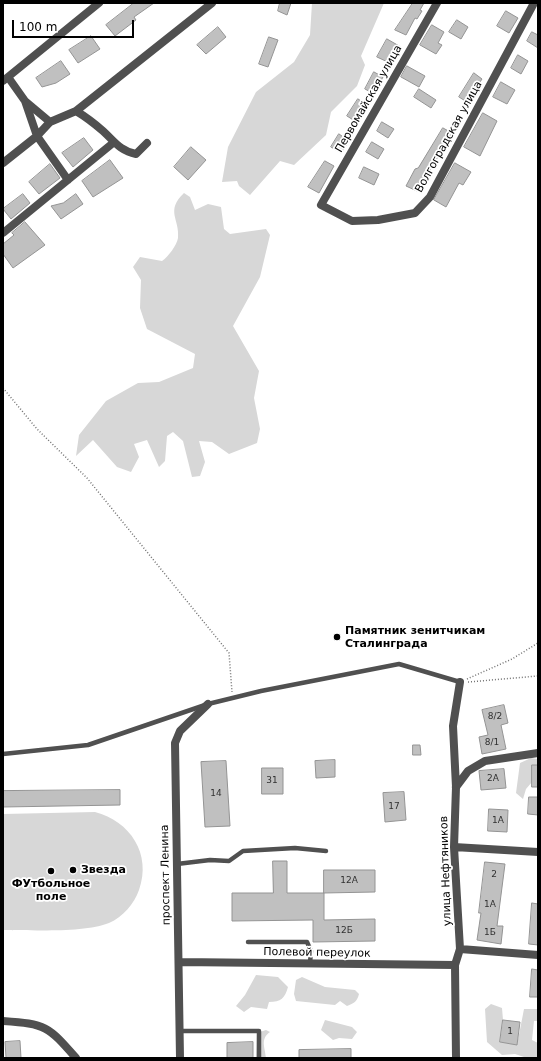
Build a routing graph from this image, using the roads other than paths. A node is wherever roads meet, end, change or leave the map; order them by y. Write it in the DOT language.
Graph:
graph roads {
  1 [pos="99,3"];
  2 [pos="212,3"];
  3 [pos="437,3"];
  4 [pos="534,3"];
  5 [pos="6,79"];
  6 [pos="25,101"];
  7 [pos="76,111"];
  8 [pos="50,122"];
  9 [pos="37,136"];
  10 [pos="113,143"];
  11 [pos="147,143"];
  12 [pos="3,163"];
  13 [pos="68,180"];
  14 [pos="321,205"];
  15 [pos="3,233"];
  16 [pos="460,682"];
  17 [pos="208,704"];
  18 [pos="538,753"];
  19 [pos="3,754"];
  20 [pos="456,787"];
  21 [pos="454,847"];
  22 [pos="326,850"];
  23 [pos="538,852"];
  24 [pos="177,864"];
  25 [pos="248,942"];
  26 [pos="460,949"];
  27 [pos="538,955"];
  28 [pos="179,962"];
  29 [pos="310,963"];
  30 [pos="455,965"];
  31 [pos="3,1021"];
  32 [pos="180,1031"];
  33 [pos="76,1058"];
  34 [pos="180,1058"];
  35 [pos="259,1058"];
  36 [pos="456,1058"];
  1 -- 5 [label="street"];
  2 -- 7 [label="street"];
  3 -- 14 [label="street, Первомайская улица"];
  4 -- 14 [label="street, Волгоградская улица"];
  5 -- 6 [label="street"];
  6 -- 8 [label="street"];
  6 -- 9 [label="street"];
  7 -- 8 [label="street"];
  7 -- 10 [label="street"];
  8 -- 9 [label="street"];
  9 -- 12 [label="street"];
  9 -- 13 [label="street"];
  10 -- 11 [label="street"];
  10 -- 13 [label="street"];
  13 -- 15 [label="street"];
  16 -- 17 [label="lane"];
  16 -- 20 [label="street, улица Нефтяников"];
  17 -- 19 [label="lane"];
  17 -- 24 [label="street, проспект Ленина"];
  18 -- 20 [label="street"];
  20 -- 21 [label="street, улица Нефтяников"];
  21 -- 23 [label="street"];
  21 -- 26 [label="street, улица Нефтяников"];
  22 -- 24 [label="lane"];
  24 -- 28 [label="street, проспект Ленина"];
  25 -- 29 [label="lane"];
  26 -- 27 [label="street"];
  26 -- 30 [label="street, улица Нефтяников"];
  28 -- 29 [label="street, Полевой переулок"];
  28 -- 32 [label="street, проспект Ленина"];
  29 -- 30 [label="street, Полевой переулок"];
  30 -- 36 [label="street, улица Нефтяников"];
  31 -- 33 [label="street"];
  32 -- 34 [label="street, проспект Ленина"];
  32 -- 35 [label="lane"];
}
